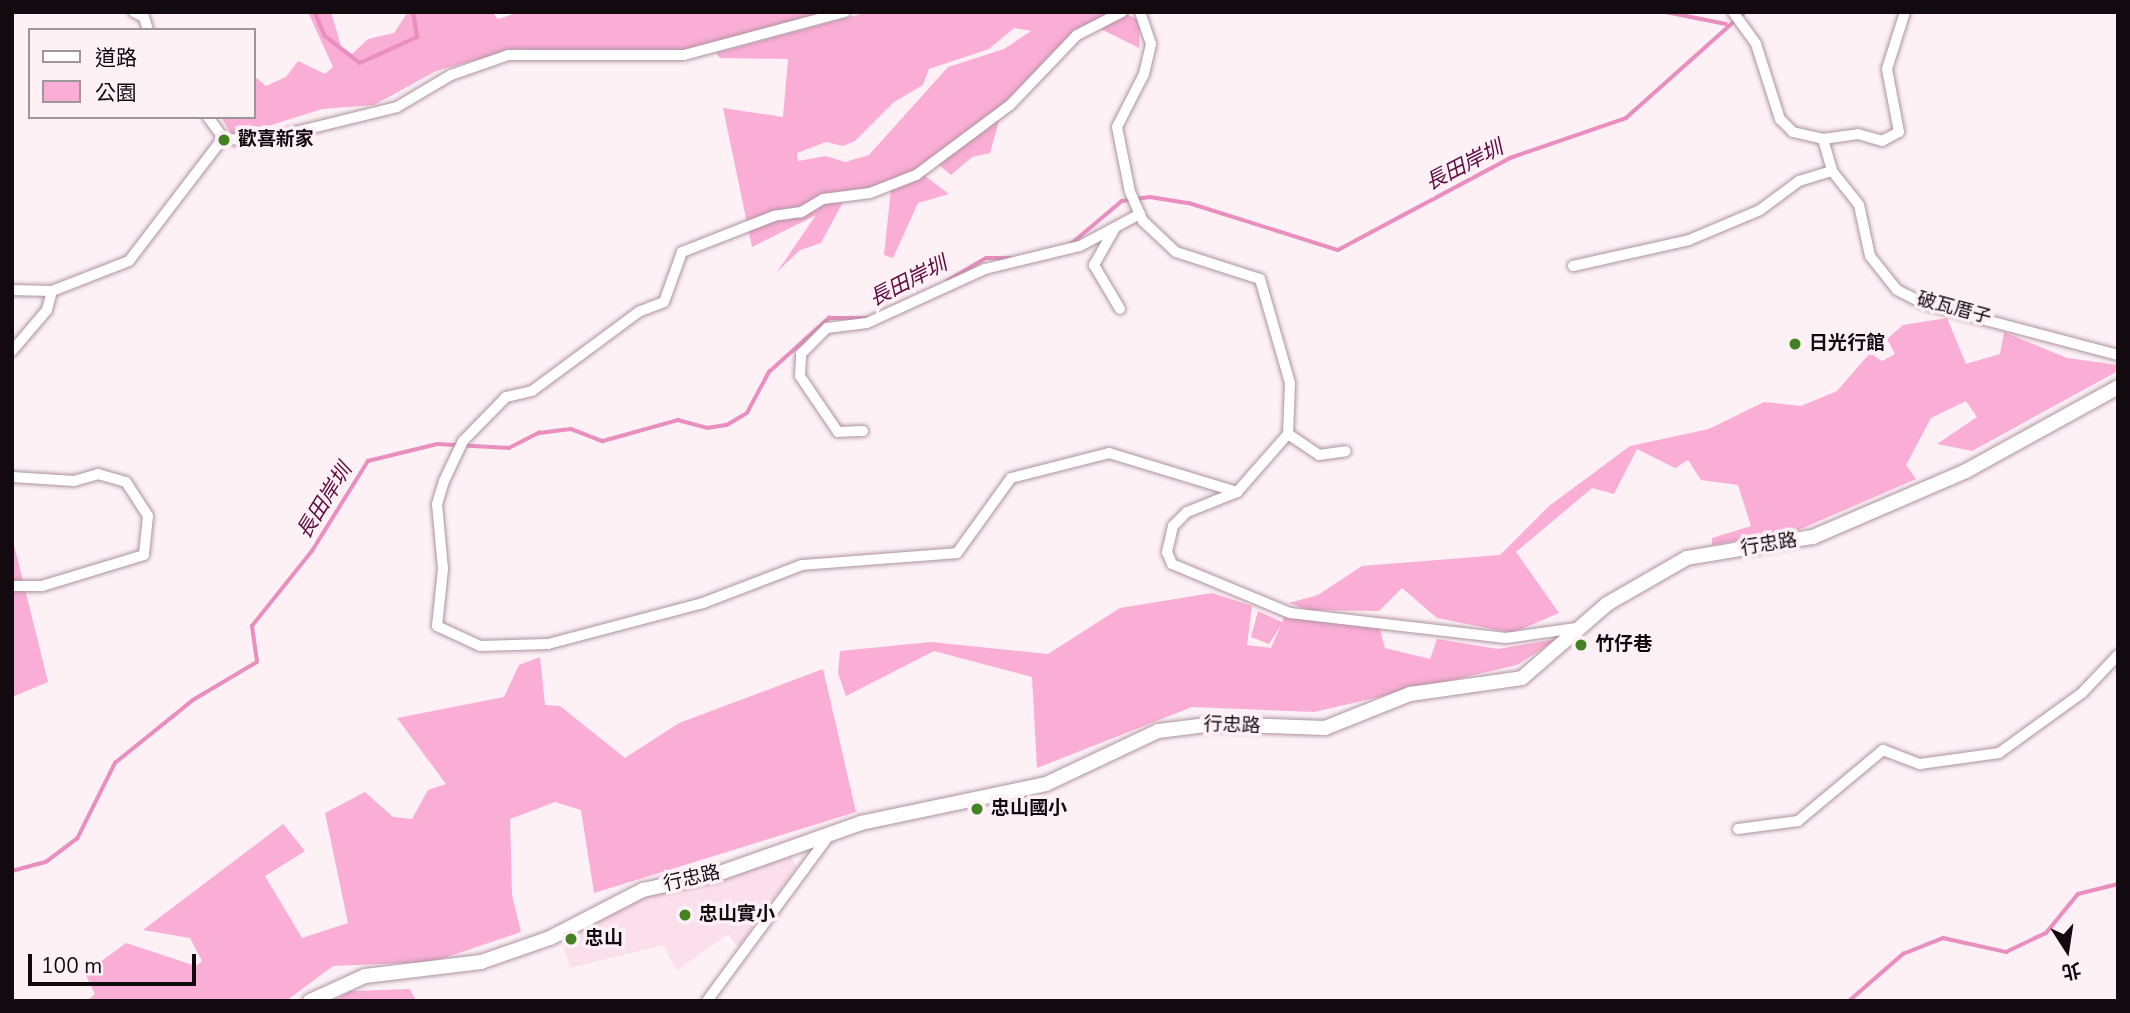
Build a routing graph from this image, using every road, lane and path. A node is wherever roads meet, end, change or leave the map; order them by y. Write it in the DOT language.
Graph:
graph roads {
  1 [pos="134,12"];
  2 [pos="845,12"];
  3 [pos="1122,12"];
  4 [pos="1140,12"];
  5 [pos="1733,12"];
  6 [pos="1905,12"];
  7 [pos="148,28"];
  8 [pos="209,119"];
  9 [pos="223,138"];
  10 [pos="1823,139"];
  11 [pos="1832,171"];
  12 [pos="1138,211"];
  13 [pos="1122,220"];
  14 [pos="1573,266"];
  15 [pos="12,290"];
  16 [pos="51,291"];
  17 [pos="1120,309"];
  18 [pos="12,351"];
  19 [pos="2118,355"];
  20 [pos="2118,387"];
  21 [pos="863,430"];
  22 [pos="1288,434"];
  23 [pos="1346,451"];
  24 [pos="12,477"];
  25 [pos="1237,492"];
  26 [pos="12,586"];
  27 [pos="1576,628"];
  28 [pos="2118,655"];
  29 [pos="1738,829"];
  30 [pos="828,837"];
  31 [pos="310,1001"];
  32 [pos="707,1001"];
  1 -- 7 [label="street"];
  2 -- 9 [label="street"];
  3 -- 25 [label="street"];
  4 -- 12 [label="street"];
  5 -- 10 [label="street"];
  6 -- 10 [label="street"];
  8 -- 9 [label="street"];
  9 -- 16 [label="street"];
  10 -- 11 [label="street, 破瓦厝子"];
  11 -- 14 [label="street"];
  11 -- 19 [label="street, 破瓦厝子"];
  12 -- 13 [label="street"];
  12 -- 22 [label="street"];
  13 -- 17 [label="street"];
  13 -- 21 [label="street"];
  15 -- 16 [label="street"];
  16 -- 18 [label="street"];
  20 -- 27 [label="street, 行忠路"];
  22 -- 23 [label="street"];
  22 -- 25 [label="street"];
  24 -- 26 [label="street"];
  25 -- 27 [label="street"];
  27 -- 30 [label="street, 行忠路"];
  28 -- 29 [label="street"];
  30 -- 31 [label="street, 行忠路"];
  30 -- 32 [label="street"];
}
